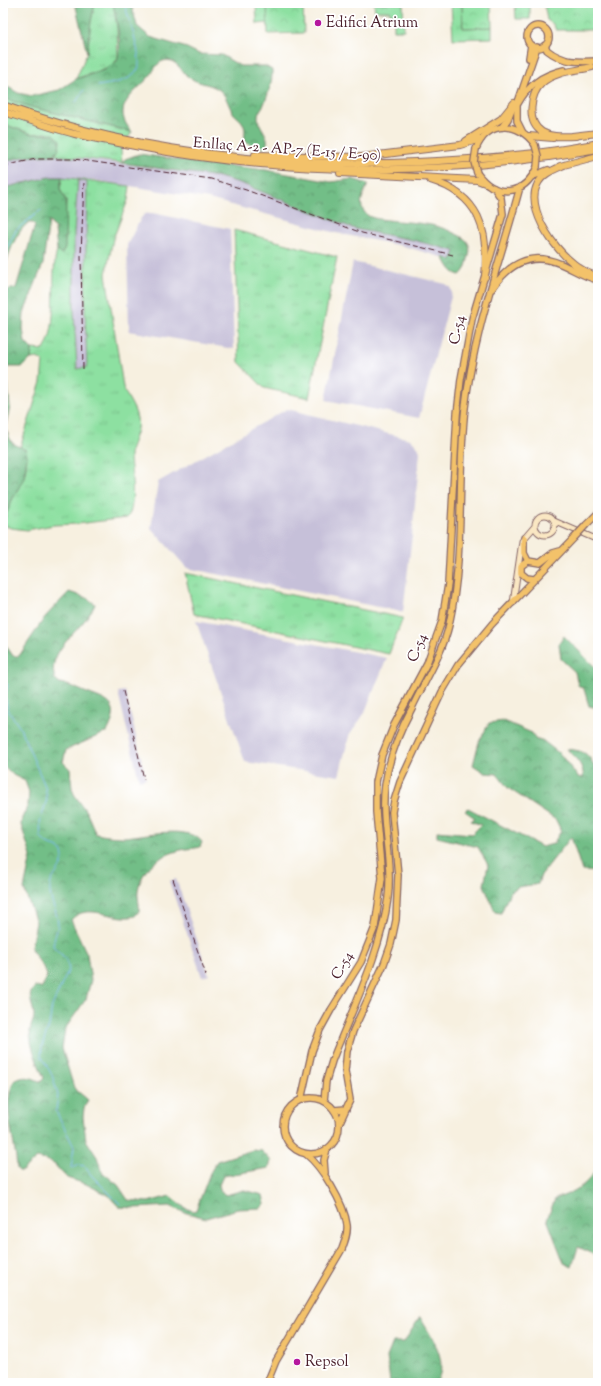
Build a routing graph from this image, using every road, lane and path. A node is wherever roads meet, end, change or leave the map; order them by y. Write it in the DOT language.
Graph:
graph roads {
  1 [pos="531,45"];
  2 [pos="545,45"];
  3 [pos="537,48"];
  4 [pos="598,61"];
  5 [pos="595,67"];
  6 [pos="516,104"];
  7 [pos="3,105"];
  8 [pos="3,112"];
  9 [pos="502,127"];
  10 [pos="522,131"];
  11 [pos="598,133"];
  12 [pos="529,136"];
  13 [pos="576,136"];
  14 [pos="481,139"];
  15 [pos="598,143"];
  16 [pos="460,145"];
  17 [pos="598,149"];
  18 [pos="598,156"];
  19 [pos="243,160"];
  20 [pos="564,165"];
  21 [pos="533,176"];
  22 [pos="421,177"];
  23 [pos="485,183"];
  24 [pos="520,187"];
  25 [pos="494,188"];
  26 [pos="598,276"];
  27 [pos="485,277"];
  28 [pos="598,280"];
  29 [pos="486,300"];
  30 [pos="598,513"];
  31 [pos="554,521"];
  32 [pos="535,526"];
  33 [pos="567,526"];
  34 [pos="554,529"];
  35 [pos="539,533"];
  36 [pos="526,536"];
  37 [pos="598,540"];
  38 [pos="560,551"];
  39 [pos="528,561"];
  40 [pos="534,579"];
  41 [pos="513,603"];
  42 [pos="301,1100"];
  43 [pos="324,1102"];
  44 [pos="346,1109"];
  45 [pos="334,1110"];
  46 [pos="339,1124"];
  47 [pos="326,1149"];
  48 [pos="306,1154"];
  49 [pos="325,1174"];
  50 [pos="267,1383"];
  1 -- 2 [label="main road"];
  1 -- 3 [label="main road"];
  1 -- 6 [label="main road"];
  2 -- 3 [label="main road"];
  2 -- 4 [label="main road"];
  3 -- 6 [label="main road"];
  5 -- 6 [label="main road"];
  5 -- 13 [label="highway"];
  6 -- 9 [label="main road"];
  6 -- 10 [label="main road"];
  6 -- 16 [label="highway"];
  7 -- 19 [label="highway, Enllaç A-2 - AP-7 (E-15 / E-90)"];
  8 -- 19 [label="highway, Enllaç A-2 - AP-7 (E-15 / E-90)"];
  9 -- 10 [label="main road"];
  9 -- 14 [label="main road"];
  10 -- 12 [label="main road"];
  11 -- 13 [label="highway"];
  12 -- 13 [label="highway"];
  12 -- 21 [label="main road, bridge"];
  14 -- 16 [label="highway"];
  14 -- 23 [label="main road, bridge"];
  15 -- 19 [label="highway, Enllaç A-2 - AP-7 (E-15 / E-90)"];
  16 -- 19 [label="highway"];
  17 -- 19 [label="highway, Enllaç A-2 - AP-7 (E-15 / E-90)"];
  18 -- 20 [label="highway"];
  19 -- 22 [label="highway"];
  20 -- 21 [label="highway"];
  20 -- 26 [label="highway"];
  21 -- 24 [label="main road"];
  22 -- 23 [label="highway"];
  22 -- 27 [label="highway"];
  23 -- 25 [label="main road"];
  24 -- 25 [label="main road"];
  24 -- 29 [label="main road, C-54"];
  25 -- 27 [label="main road, C-54 / C-54"];
  27 -- 42 [label="main road, C-54 / C-54"];
  28 -- 29 [label="main road"];
  29 -- 43 [label="main road, C-54 / C-54"];
  30 -- 38 [label="main road, bridge"];
  31 -- 32 [label="main road"];
  31 -- 33 [label="main road"];
  31 -- 34 [label="main road"];
  32 -- 35 [label="main road"];
  32 -- 36 [label="main road"];
  33 -- 34 [label="main road"];
  33 -- 37 [label="main road"];
  34 -- 35 [label="main road"];
  35 -- 36 [label="main road"];
  36 -- 39 [label="main road"];
  36 -- 41 [label="main road"];
  38 -- 39 [label="main road"];
  38 -- 40 [label="main road"];
  39 -- 40 [label="main road"];
  40 -- 41 [label="main road"];
  41 -- 44 [label="main road"];
  42 -- 43 [label="main road"];
  42 -- 48 [label="main road"];
  43 -- 45 [label="main road"];
  44 -- 45 [label="main road"];
  44 -- 46 [label="main road"];
  45 -- 46 [label="main road"];
  46 -- 47 [label="main road"];
  47 -- 48 [label="main road"];
  47 -- 49 [label="main road"];
  48 -- 49 [label="main road"];
  49 -- 50 [label="main road"];
}
